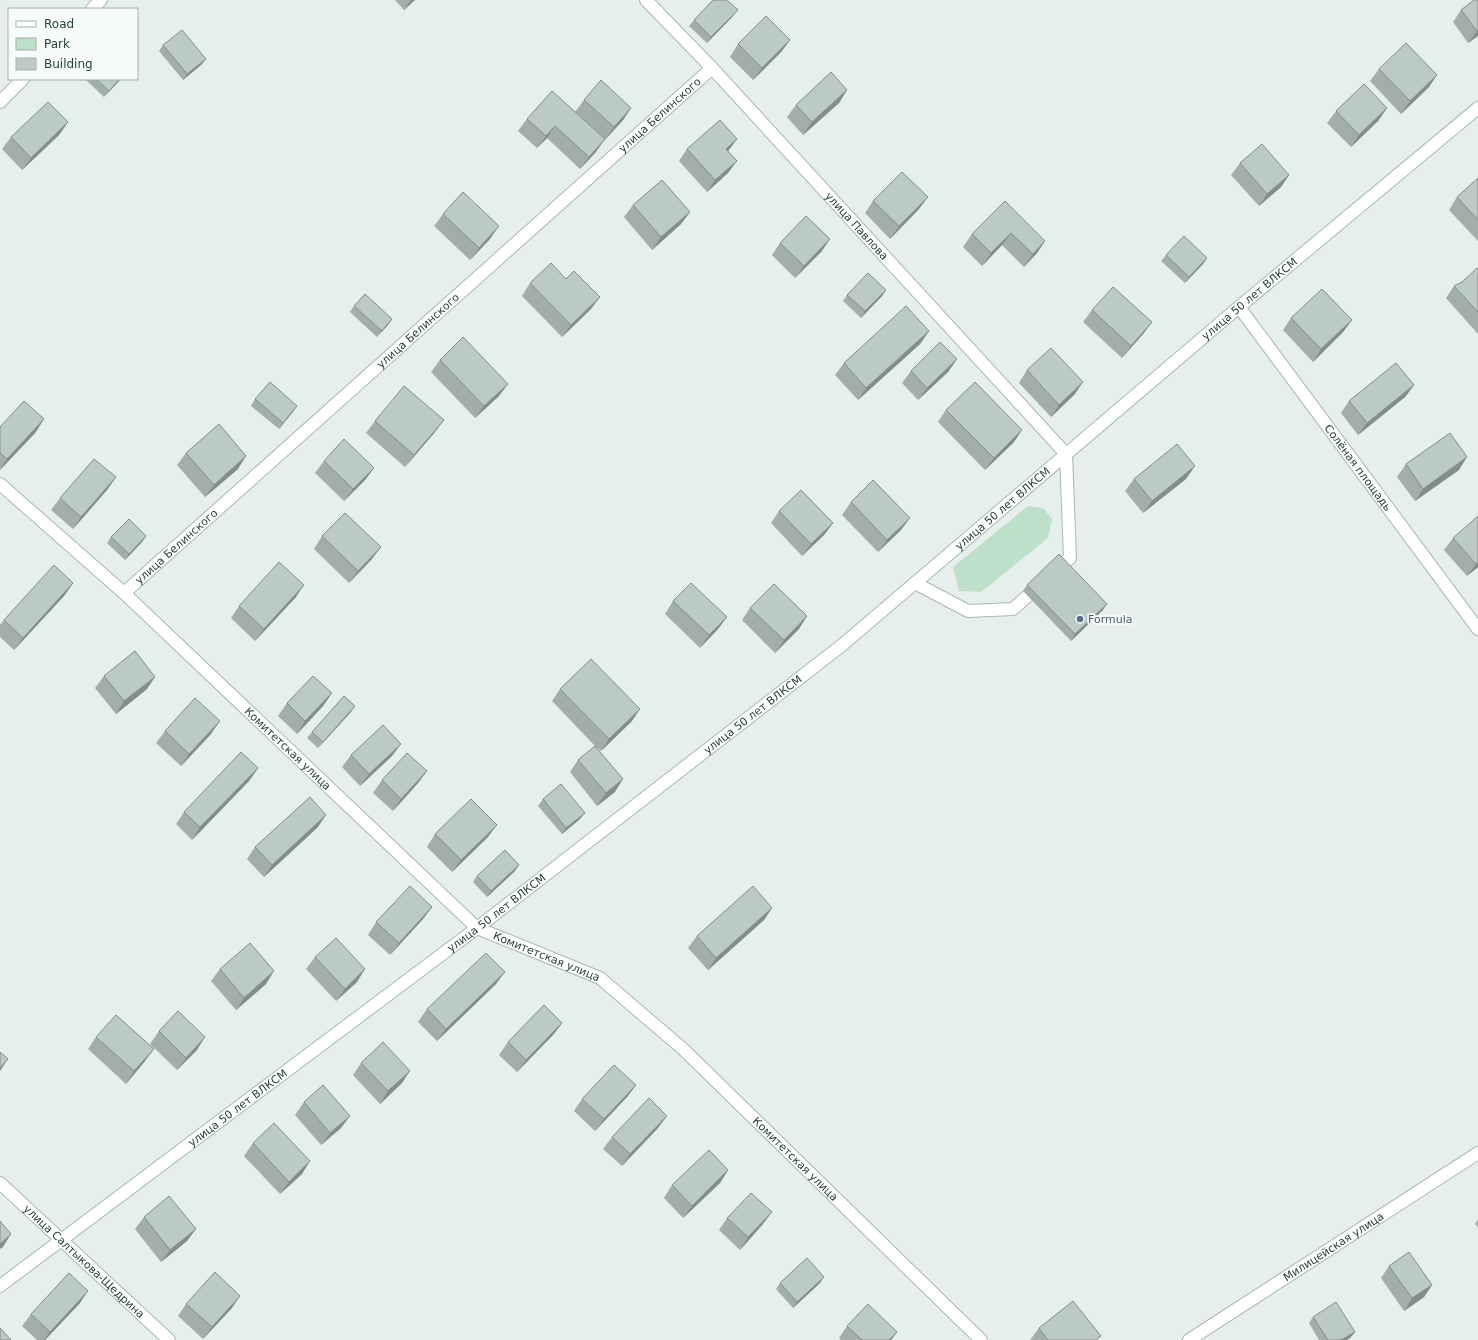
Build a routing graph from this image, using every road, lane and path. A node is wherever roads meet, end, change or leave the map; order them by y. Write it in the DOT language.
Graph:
graph roads {
  1 [pos="101,0"];
  2 [pos="646,0"];
  3 [pos="93,8"];
  4 [pos="712,68"];
  5 [pos="22,80"];
  6 [pos="0,102"];
  7 [pos="1478,108"];
  8 [pos="1239,307"];
  9 [pos="1066,454"];
  10 [pos="0,484"];
  11 [pos="915,583"];
  12 [pos="124,593"];
  13 [pos="1478,629"];
  14 [pos="477,928"];
  15 [pos="1478,1153"];
  16 [pos="0,1183"];
  17 [pos="62,1240"];
  18 [pos="0,1286"];
  19 [pos="169,1340"];
  20 [pos="980,1340"];
  21 [pos="1189,1340"];
  1 -- 3 [label="street"];
  2 -- 4 [label="street, улица Павлова"];
  4 -- 9 [label="street, улица Павлова"];
  4 -- 12 [label="street, улица Белинского"];
  5 -- 6 [label="street"];
  7 -- 8 [label="street, улица 50 лет ВЛКСМ"];
  8 -- 9 [label="street, улица 50 лет ВЛКСМ"];
  8 -- 13 [label="street, Солёная площадь"];
  9 -- 11 [label="street, улица 50 лет ВЛКСМ"];
  9 -- 11 [label="street"];
  10 -- 12 [label="street, Комитетская улица"];
  11 -- 14 [label="street, улица 50 лет ВЛКСМ"];
  12 -- 14 [label="street, Комитетская улица"];
  14 -- 17 [label="street, улица 50 лет ВЛКСМ"];
  14 -- 20 [label="street, Комитетская улица"];
  15 -- 21 [label="street, Милицейская улица"];
  16 -- 17 [label="street, улица Салтыкова-Щедрина"];
  17 -- 18 [label="street, улица 50 лет ВЛКСМ"];
  17 -- 19 [label="street, улица Салтыкова-Щедрина"];
}
